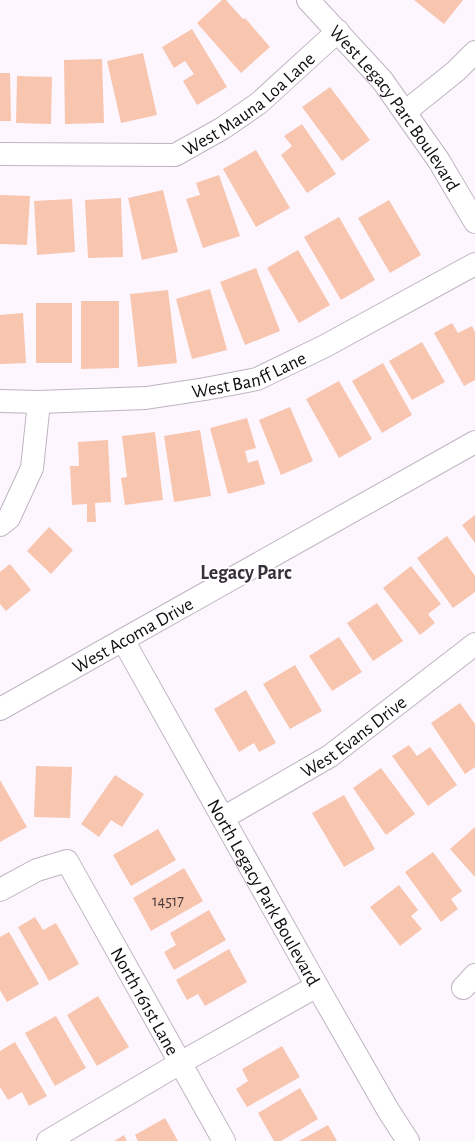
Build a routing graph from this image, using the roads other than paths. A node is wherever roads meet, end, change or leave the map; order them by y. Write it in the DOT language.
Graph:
graph roads {
  1 [pos="308,0"];
  2 [pos="338,31"];
  3 [pos="475,52"];
  4 [pos="405,112"];
  5 [pos="0,154"];
  6 [pos="475,222"];
  7 [pos="475,264"];
  8 [pos="0,401"];
  9 [pos="39,402"];
  10 [pos="475,442"];
  11 [pos="0,525"];
  12 [pos="123,640"];
  13 [pos="475,644"];
  14 [pos="0,709"];
  15 [pos="223,818"];
  16 [pos="0,890"];
  17 [pos="317,986"];
  18 [pos="180,1062"];
  19 [pos="48,1141"];
  20 [pos="224,1141"];
  21 [pos="408,1141"];
  1 -- 2 [label="street, West Legacy Parc Boulevard"];
  2 -- 4 [label="street, West Legacy Parc Boulevard"];
  2 -- 5 [label="street, West Mauna Loa Lane"];
  3 -- 4 [label="street"];
  4 -- 6 [label="street, West Legacy Parc Boulevard"];
  7 -- 9 [label="street, West Banff Lane"];
  8 -- 9 [label="street, West Banff Lane"];
  9 -- 11 [label="street"];
  10 -- 12 [label="street, West Acoma Drive"];
  12 -- 14 [label="street, West Acoma Drive"];
  12 -- 15 [label="street, North Legacy Park Boulevard"];
  13 -- 15 [label="street, West Evans Drive"];
  15 -- 17 [label="street, North Legacy Park Boulevard"];
  16 -- 18 [label="street, North 161st Lane"];
  17 -- 18 [label="street"];
  17 -- 21 [label="street, North Legacy Park Boulevard"];
  18 -- 19 [label="street"];
  18 -- 20 [label="street, North 161st Lane"];
}
